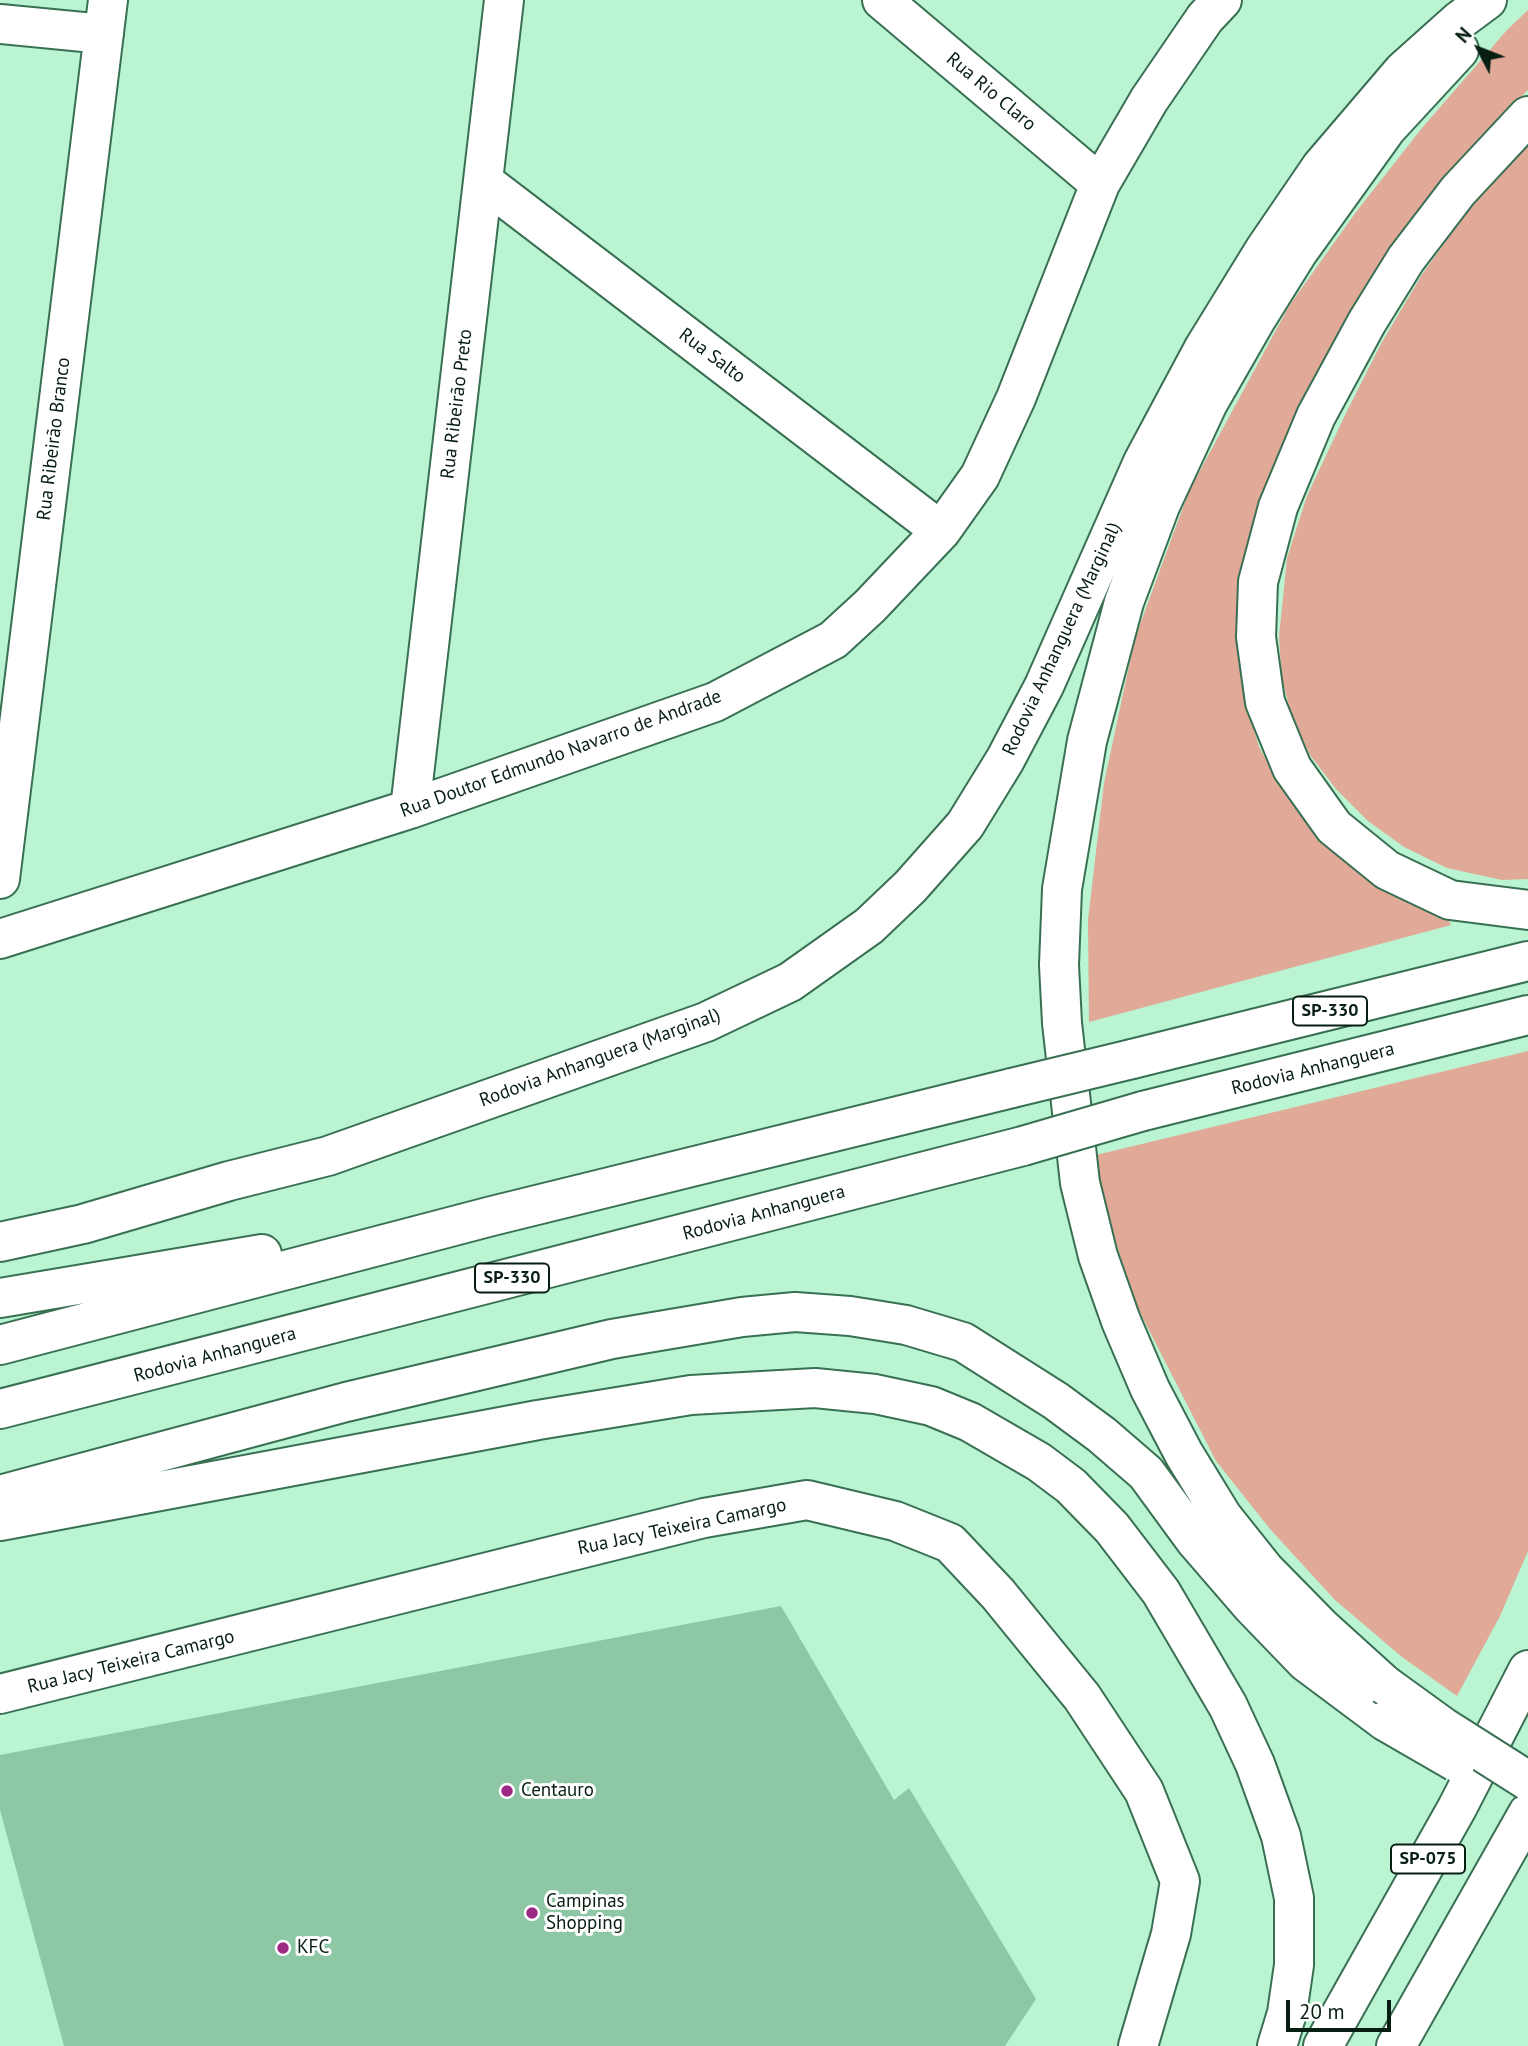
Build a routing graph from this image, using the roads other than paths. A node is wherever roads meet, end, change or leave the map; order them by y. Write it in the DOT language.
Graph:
graph roads {
  1 [pos="504,0"];
  2 [pos="882,0"];
  3 [pos="1222,0"];
  4 [pos="1487,0"];
  5 [pos="1506,0"];
  6 [pos="106,17"];
  7 [pos="0,24"];
  8 [pos="1528,116"];
  9 [pos="483,181"];
  10 [pos="1100,184"];
  11 [pos="941,531"];
  12 [pos="410,809"];
  13 [pos="0,879"];
  14 [pos="1528,910"];
  15 [pos="0,939"];
  16 [pos="1528,961"];
  17 [pos="1528,1015"];
  18 [pos="492,1216"];
  19 [pos="0,1242"];
  20 [pos="0,1298"];
  21 [pos="0,1345"];
  22 [pos="0,1409"];
  23 [pos="0,1495"];
  24 [pos="0,1521"];
  25 [pos="1528,1670"];
  26 [pos="0,1694"];
  27 [pos="1385,1703"];
  28 [pos="1528,1781"];
  29 [pos="1528,1791"];
  30 [pos="1528,1813"];
  31 [pos="1138,2046"];
  32 [pos="1277,2046"];
  33 [pos="1323,2046"];
  34 [pos="1396,2046"];
  1 -- 9 [label="main road, Rua Ribeirão Preto"];
  2 -- 10 [label="main road, Rua Rio Claro"];
  3 -- 10 [label="main road, Rua Doutor Edmundo Navarro de Andrade"];
  4 -- 19 [label="main road, Rodovia Anhanguera (Marginal)"];
  5 -- 27 [label="main road"];
  6 -- 7 [label="main road"];
  6 -- 13 [label="main road, Rua Ribeirão Branco"];
  8 -- 14 [label="main road"];
  9 -- 11 [label="main road, Rua Salto"];
  9 -- 12 [label="main road, Rua Ribeirão Preto"];
  10 -- 11 [label="main road, Rua Doutor Edmundo Navarro de Andrade"];
  11 -- 12 [label="main road, Rua Doutor Edmundo Navarro de Andrade"];
  12 -- 15 [label="main road, Rua Doutor Edmundo Navarro de Andrade"];
  16 -- 18 [label="main road, SP-330, bridge"];
  17 -- 22 [label="main road, Rodovia Anhanguera / SP-330, bridge"];
  18 -- 20 [label="main road"];
  18 -- 21 [label="main road, SP-330"];
  23 -- 27 [label="main road"];
  24 -- 32 [label="main road"];
  25 -- 33 [label="main road, SP-075"];
  26 -- 31 [label="main road, Rua Jacy Teixeira Camargo"];
  27 -- 28 [label="main road, bridge"];
  27 -- 29 [label="main road, bridge"];
  30 -- 34 [label="main road, SP-075"];
}
